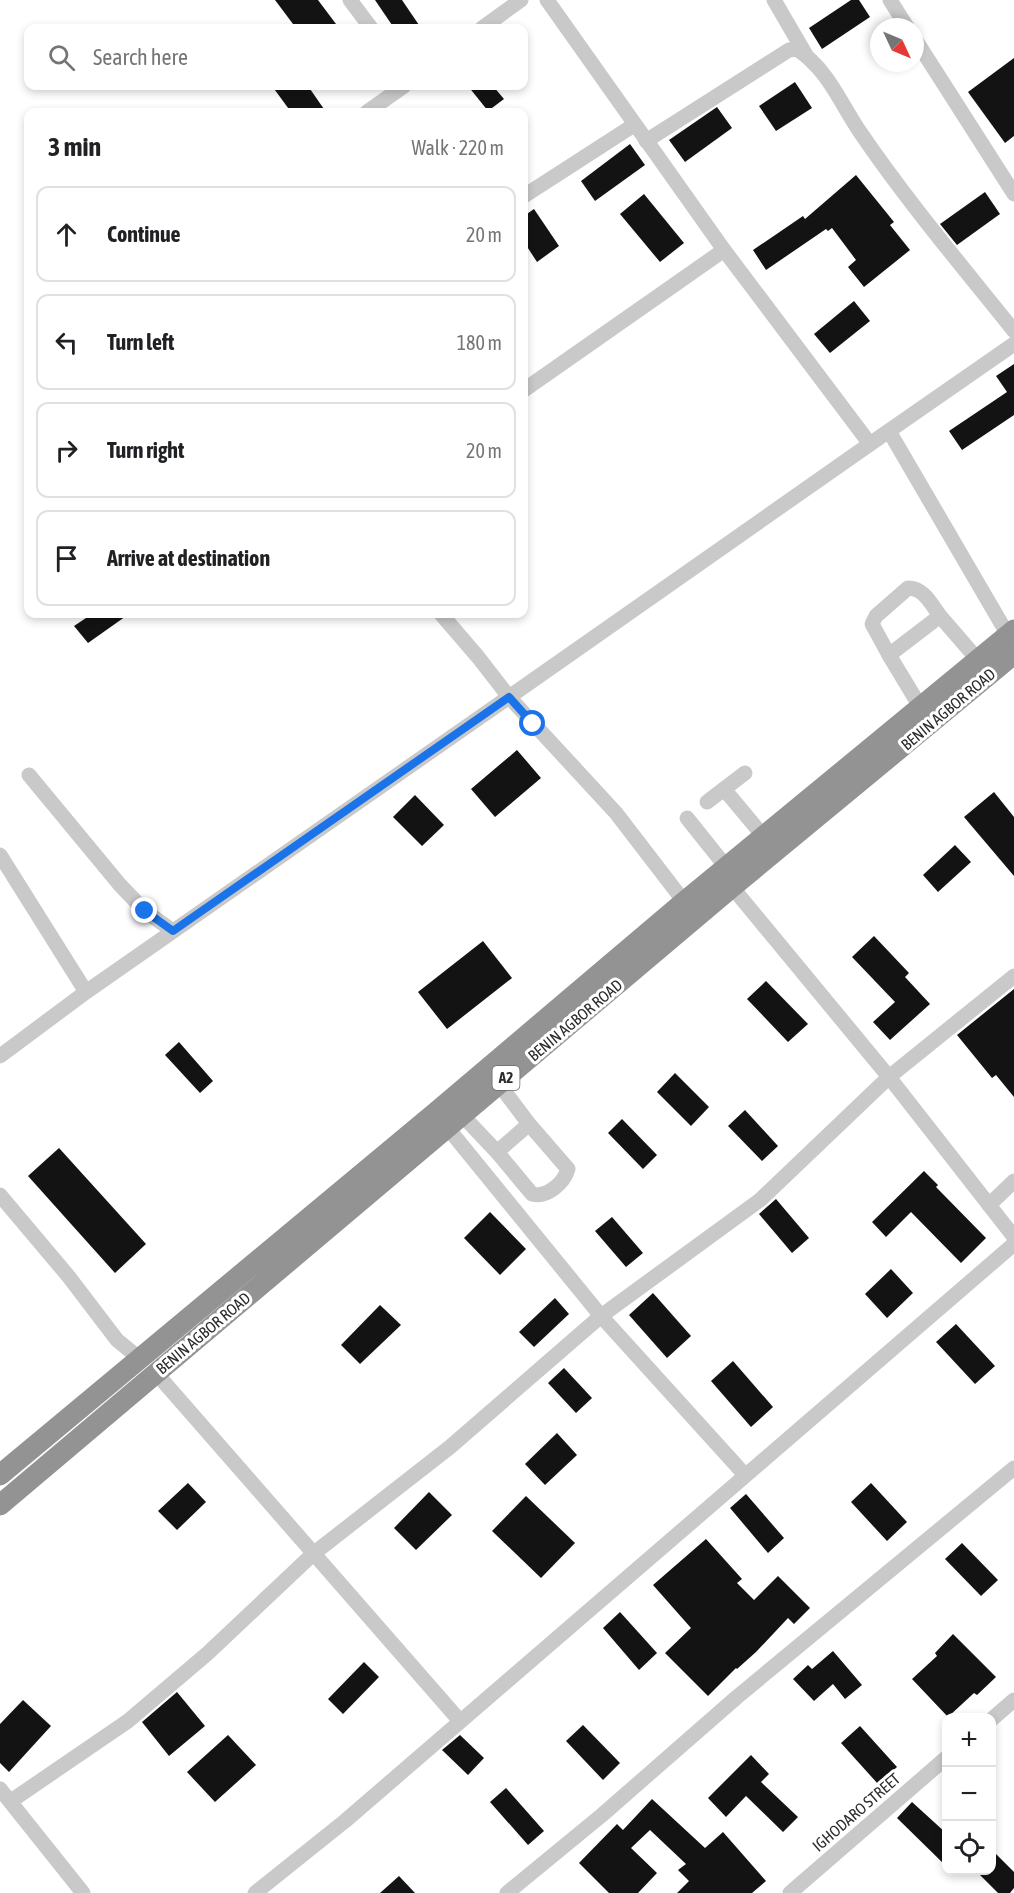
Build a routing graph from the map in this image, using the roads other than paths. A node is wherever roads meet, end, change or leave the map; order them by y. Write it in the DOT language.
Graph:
graph roads {
  1 [pos="350,0"];
  2 [pos="521,0"];
  3 [pos="774,0"];
  4 [pos="550,1"];
  5 [pos="896,2"];
  6 [pos="903,18"];
  7 [pos="368,24"];
  8 [pos="488,24"];
  9 [pos="924,53"];
  10 [pos="806,55"];
  11 [pos="398,90"];
  12 [pos="373,108"];
  13 [pos="634,125"];
  14 [pos="646,141"];
  15 [pos="528,193"];
  16 [pos="1014,194"];
  17 [pos="724,250"];
  18 [pos="1014,331"];
  19 [pos="1014,344"];
  20 [pos="528,387"];
  21 [pos="889,431"];
  22 [pos="870,444"];
  23 [pos="940,615"];
  24 [pos="444,618"];
  25 [pos="1012,640"];
  26 [pos="889,655"];
  27 [pos="978,660"];
  28 [pos="509,697"];
  29 [pos="921,708"];
  30 [pos="745,773"];
  31 [pos="28,775"];
  32 [pos="724,789"];
  33 [pos="707,802"];
  34 [pos="687,818"];
  35 [pos="764,837"];
  36 [pos="0,855"];
  37 [pos="730,878"];
  38 [pos="690,910"];
  39 [pos="173,931"];
  40 [pos="1014,976"];
  41 [pos="86,992"];
  42 [pos="0,1056"];
  43 [pos="889,1077"];
  44 [pos="499,1084"];
  45 [pos="454,1121"];
  46 [pos="529,1124"];
  47 [pos="497,1152"];
  48 [pos="1014,1182"];
  49 [pos="0,1195"];
  50 [pos="988,1205"];
  51 [pos="1014,1237"];
  52 [pos="1014,1244"];
  53 [pos="601,1316"];
  54 [pos="139,1358"];
  55 [pos="156,1373"];
  56 [pos="1014,1468"];
  57 [pos="0,1475"];
  58 [pos="745,1475"];
  59 [pos="0,1505"];
  60 [pos="313,1554"];
  61 [pos="1014,1700"];
  62 [pos="996,1716"];
  63 [pos="460,1721"];
  64 [pos="942,1761"];
  65 [pos="0,1789"];
  66 [pos="11,1801"];
  67 [pos="83,1893"];
  68 [pos="255,1893"];
  69 [pos="507,1893"];
  70 [pos="790,1893"];
  1 -- 7 [label="street"];
  2 -- 8 [label="street"];
  3 -- 10 [label="street"];
  4 -- 13 [label="street"];
  5 -- 6 [label="street"];
  9 -- 16 [label="street"];
  10 -- 14 [label="street"];
  10 -- 18 [label="street"];
  11 -- 12 [label="street"];
  13 -- 14 [label="street"];
  13 -- 15 [label="street"];
  14 -- 17 [label="street"];
  17 -- 20 [label="street"];
  17 -- 22 [label="street"];
  19 -- 21 [label="street"];
  21 -- 22 [label="street"];
  21 -- 25 [label="street"];
  22 -- 28 [label="street"];
  23 -- 26 [label="street"];
  23 -- 26 [label="street"];
  23 -- 27 [label="street"];
  24 -- 28 [label="street"];
  25 -- 27 [label="highway, BENIN AGBOR ROAD / A2"];
  25 -- 37 [label="highway, BENIN AGBOR ROAD / A2"];
  26 -- 29 [label="street"];
  27 -- 29 [label="highway, BENIN AGBOR ROAD / A2"];
  28 -- 38 [label="street"];
  28 -- 39 [label="street"];
  29 -- 35 [label="highway, BENIN AGBOR ROAD / A2"];
  30 -- 32 [label="street"];
  31 -- 39 [label="street"];
  32 -- 33 [label="street"];
  32 -- 35 [label="street"];
  34 -- 37 [label="street"];
  35 -- 37 [label="highway, BENIN AGBOR ROAD / A2"];
  36 -- 41 [label="street"];
  37 -- 38 [label="highway, BENIN AGBOR ROAD / A2"];
  37 -- 43 [label="street"];
  38 -- 44 [label="highway, BENIN AGBOR ROAD / A2"];
  38 -- 54 [label="highway, BENIN AGBOR ROAD / A2"];
  39 -- 41 [label="street"];
  40 -- 43 [label="street"];
  41 -- 42 [label="street"];
  43 -- 50 [label="street"];
  43 -- 53 [label="street"];
  44 -- 45 [label="highway, BENIN AGBOR ROAD / A2"];
  44 -- 46 [label="street"];
  45 -- 47 [label="street"];
  45 -- 53 [label="street"];
  45 -- 55 [label="highway, BENIN AGBOR ROAD / A2"];
  46 -- 47 [label="street"];
  46 -- 47 [label="street"];
  48 -- 50 [label="street"];
  49 -- 54 [label="street"];
  50 -- 51 [label="street"];
  52 -- 58 [label="street"];
  53 -- 58 [label="street"];
  53 -- 60 [label="street"];
  54 -- 57 [label="highway, BENIN AGBOR ROAD / A2"];
  55 -- 59 [label="highway, BENIN AGBOR ROAD / A2"];
  55 -- 60 [label="street"];
  56 -- 69 [label="street"];
  58 -- 63 [label="street"];
  60 -- 63 [label="street"];
  60 -- 66 [label="street"];
  61 -- 62 [label="street"];
  63 -- 68 [label="street"];
  64 -- 70 [label="street, IGHODARO STREET"];
  65 -- 66 [label="street"];
  66 -- 67 [label="street"];
}
